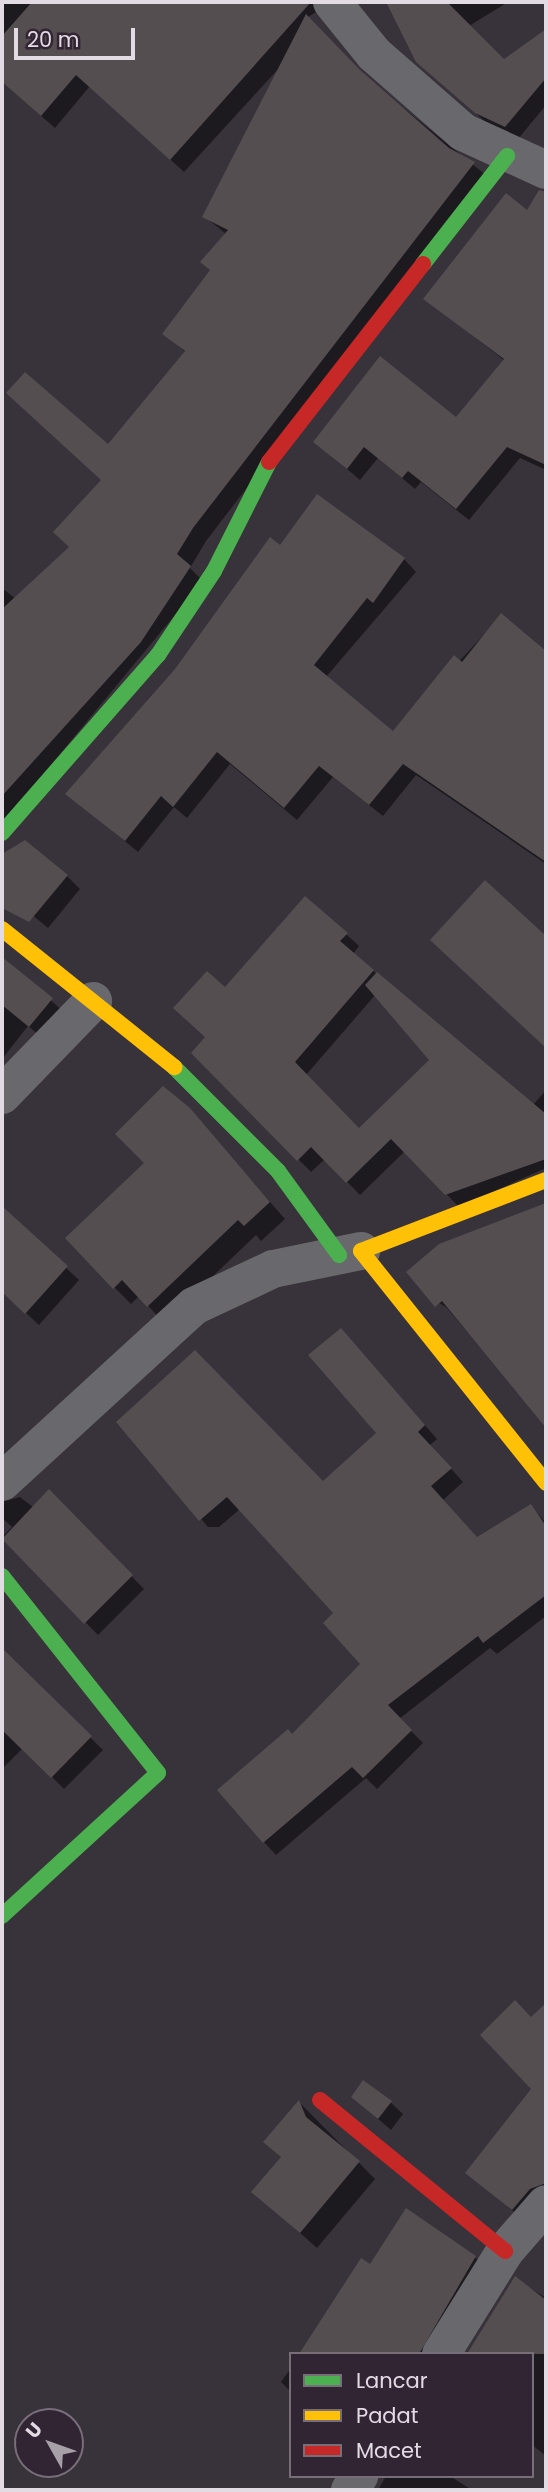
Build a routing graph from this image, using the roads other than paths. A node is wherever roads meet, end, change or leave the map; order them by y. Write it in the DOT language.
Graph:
graph roads {
  1 [pos="332,2"];
  2 [pos="507,156"];
  3 [pos="546,170"];
  4 [pos="2,833"];
  5 [pos="2,929"];
  6 [pos="93,1001"];
  7 [pos="2,1095"];
  8 [pos="546,1180"];
  9 [pos="350,1253"];
  10 [pos="2,1482"];
  11 [pos="546,1483"];
  12 [pos="2,1576"];
  13 [pos="2,1916"];
  14 [pos="320,2101"];
  15 [pos="546,2204"];
  16 [pos="505,2250"];
  17 [pos="442,2352"];
  1 -- 2 [label="street"];
  2 -- 3 [label="street"];
  2 -- 4 [label="street"];
  5 -- 6 [label="street"];
  6 -- 7 [label="street"];
  6 -- 9 [label="street"];
  8 -- 9 [label="street"];
  9 -- 10 [label="street"];
  9 -- 11 [label="street"];
  12 -- 13 [label="street"];
  14 -- 16 [label="street"];
  15 -- 16 [label="street"];
  16 -- 17 [label="street"];
}
